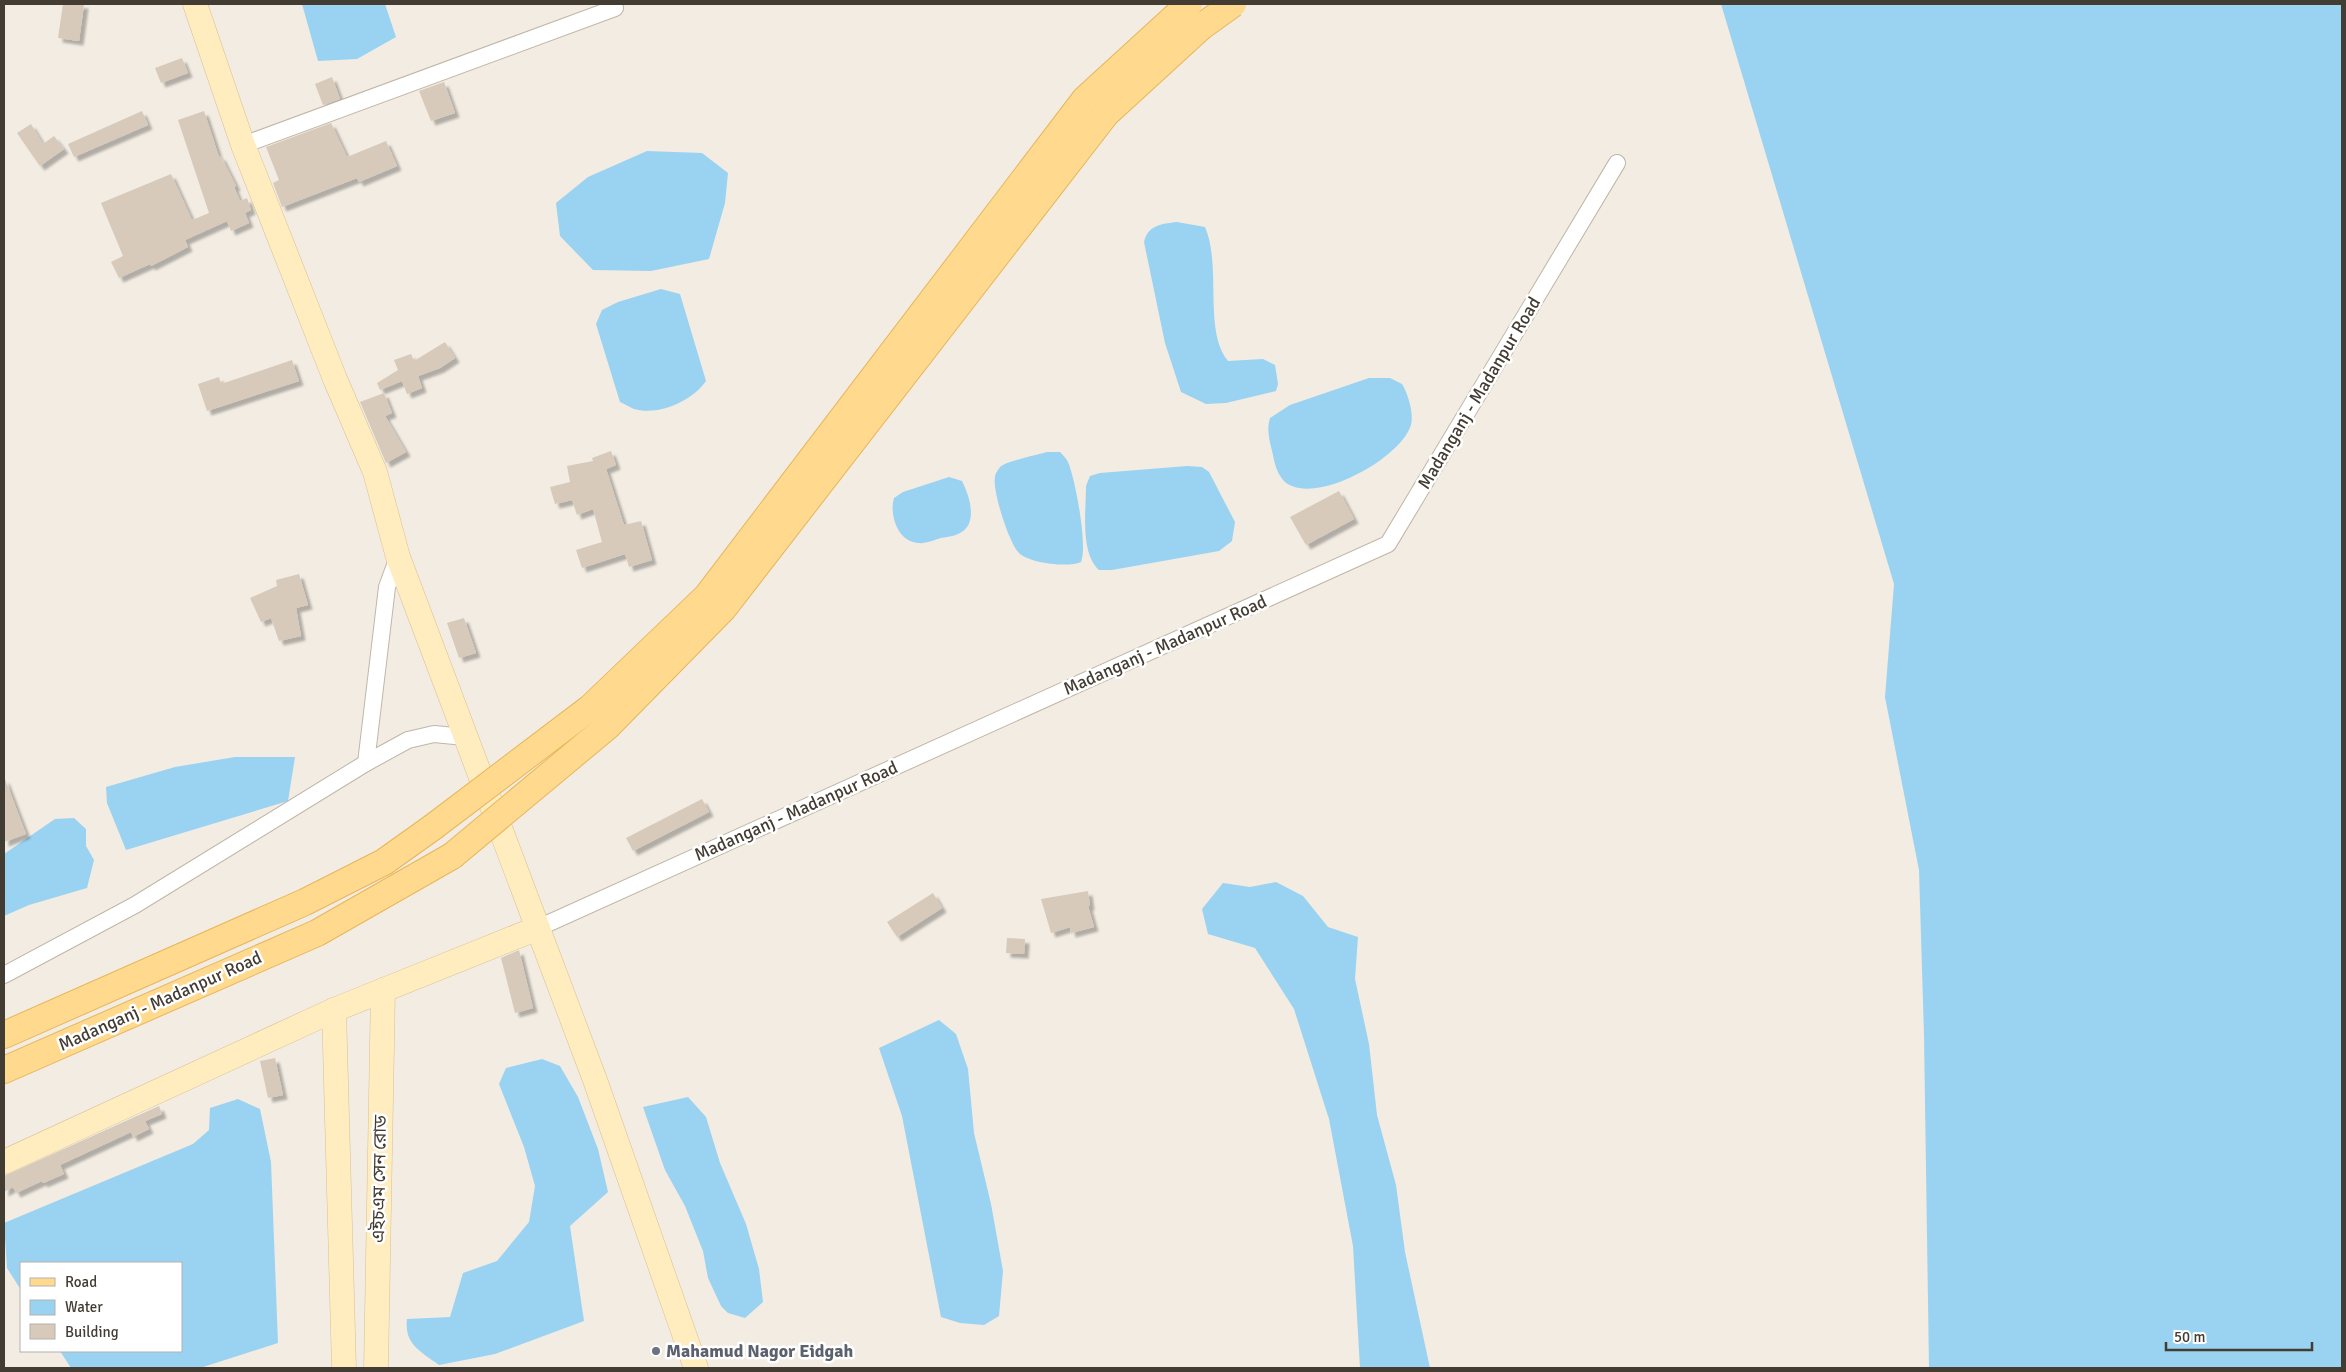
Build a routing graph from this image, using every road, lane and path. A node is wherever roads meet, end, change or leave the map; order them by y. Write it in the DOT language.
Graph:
graph roads {
  1 [pos="195,4"];
  2 [pos="1189,4"];
  3 [pos="1233,4"];
  4 [pos="615,8"];
  5 [pos="242,145"];
  6 [pos="1617,163"];
  7 [pos="398,558"];
  8 [pos="464,736"];
  9 [pos="366,763"];
  10 [pos="538,928"];
  11 [pos="4,974"];
  12 [pos="383,990"];
  13 [pos="334,1010"];
  14 [pos="4,1035"];
  15 [pos="4,1070"];
  16 [pos="4,1162"];
  17 [pos="344,1368"];
  18 [pos="376,1368"];
  19 [pos="696,1368"];
  1 -- 5 [label="street"];
  2 -- 14 [label="main road, Madanganj - Madanpur Road, bridge"];
  3 -- 15 [label="main road, Madanganj - Madanpur Road, bridge"];
  4 -- 5 [label="street"];
  5 -- 7 [label="street"];
  6 -- 10 [label="street, Madanganj - Madanpur Road"];
  7 -- 8 [label="street"];
  7 -- 9 [label="street"];
  8 -- 9 [label="street"];
  8 -- 10 [label="street"];
  9 -- 11 [label="street"];
  10 -- 12 [label="street"];
  10 -- 19 [label="street"];
  12 -- 13 [label="street"];
  12 -- 18 [label="street, এইচএম সেন রোড"];
  13 -- 16 [label="street"];
  13 -- 17 [label="street"];
}
